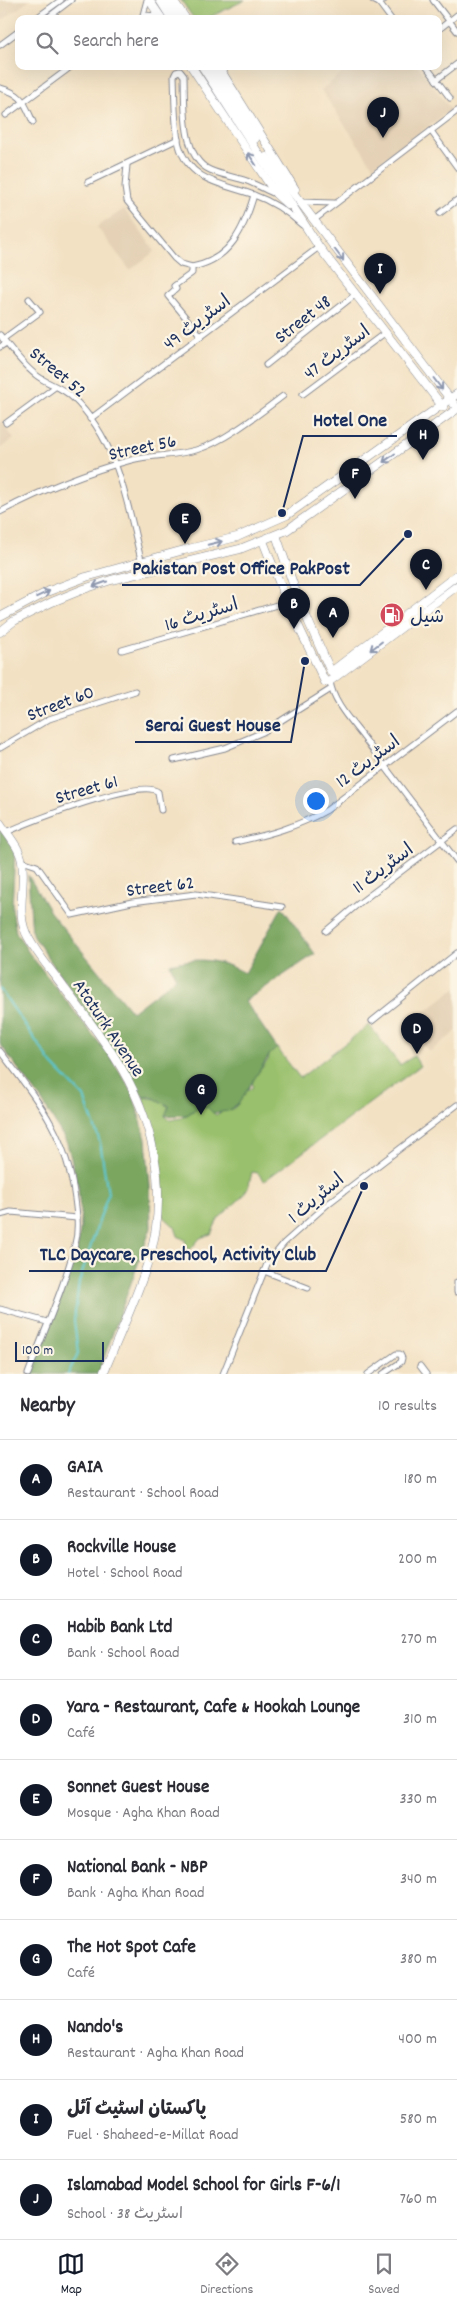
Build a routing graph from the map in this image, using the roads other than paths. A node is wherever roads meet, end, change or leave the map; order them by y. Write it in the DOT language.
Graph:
graph roads {
  1 [pos="60,0"];
  2 [pos="71,0"];
  3 [pos="148,0"];
  4 [pos="160,0"];
  5 [pos="166,0"];
  6 [pos="173,0"];
  7 [pos="373,0"];
  8 [pos="434,0"];
  9 [pos="382,2"];
  10 [pos="41,15"];
  11 [pos="51,15"];
  12 [pos="143,15"];
  13 [pos="159,15"];
  14 [pos="169,15"];
  15 [pos="176,15"];
  16 [pos="183,15"];
  17 [pos="389,15"];
  18 [pos="457,15"];
  19 [pos="450,20"];
  20 [pos="442,27"];
  21 [pos="457,31"];
  22 [pos="15,34"];
  23 [pos="15,37"];
  24 [pos="1,45"];
  25 [pos="457,64"];
  26 [pos="67,70"];
  27 [pos="194,70"];
  28 [pos="205,70"];
  29 [pos="212,70"];
  30 [pos="221,70"];
  31 [pos="429,70"];
  32 [pos="436,80"];
  33 [pos="0,88"];
  34 [pos="450,98"];
  35 [pos="24,101"];
  36 [pos="457,111"];
  37 [pos="6,115"];
  38 [pos="33,122"];
  39 [pos="431,131"];
  40 [pos="178,139"];
  41 [pos="127,165"];
  42 [pos="457,167"];
  43 [pos="88,182"];
  44 [pos="254,194"];
  45 [pos="276,194"];
  46 [pos="457,200"];
  47 [pos="300,202"];
  48 [pos="335,203"];
  49 [pos="294,209"];
  50 [pos="440,213"];
  51 [pos="314,220"];
  52 [pos="324,233"];
  53 [pos="315,240"];
  54 [pos="192,270"];
  55 [pos="356,294"];
  56 [pos="29,299"];
  57 [pos="390,322"];
  58 [pos="384,330"];
  59 [pos="201,336"];
  60 [pos="3,339"];
  61 [pos="0,347"];
  62 [pos="266,365"];
  63 [pos="55,387"];
  64 [pos="304,394"];
  65 [pos="457,394"];
  66 [pos="283,396"];
  67 [pos="449,400"];
  68 [pos="441,405"];
  69 [pos="457,409"];
  70 [pos="449,414"];
  71 [pos="90,419"];
  72 [pos="6,423"];
  73 [pos="117,465"];
  74 [pos="0,512"];
  75 [pos="287,515"];
  76 [pos="294,525"];
  77 [pos="276,535"];
  78 [pos="263,541"];
  79 [pos="142,561"];
  80 [pos="144,572"];
  81 [pos="457,575"];
  82 [pos="457,586"];
  83 [pos="287,602"];
  84 [pos="0,617"];
  85 [pos="0,632"];
  86 [pos="122,650"];
  87 [pos="331,672"];
  88 [pos="328,683"];
  89 [pos="135,692"];
  90 [pos="457,710"];
  91 [pos="0,748"];
  92 [pos="174,760"];
  93 [pos="384,766"];
  94 [pos="161,810"];
  95 [pos="0,823"];
  96 [pos="457,829"];
  97 [pos="7,832"];
  98 [pos="442,841"];
  99 [pos="234,842"];
  100 [pos="22,861"];
  101 [pos="457,862"];
  102 [pos="282,907"];
  103 [pos="326,931"];
  104 [pos="456,956"];
  105 [pos="372,1020"];
  106 [pos="0,1051"];
  107 [pos="457,1105"];
  108 [pos="0,1215"];
  109 [pos="77,1218"];
  110 [pos="264,1271"];
  111 [pos="457,1282"];
  112 [pos="308,1288"];
  113 [pos="457,1292"];
  114 [pos="0,1309"];
  115 [pos="47,1322"];
  116 [pos="420,1366"];
  117 [pos="28,1374"];
  118 [pos="103,1374"];
  119 [pos="223,1374"];
  120 [pos="368,1374"];
  121 [pos="383,1374"];
  122 [pos="426,1374"];
  1 -- 10 [label="street"];
  2 -- 11 [label="street"];
  3 -- 12 [label="street"];
  3 -- 13 [label="street"];
  4 -- 14 [label="street"];
  5 -- 15 [label="street"];
  6 -- 16 [label="street"];
  7 -- 9 [label="street"];
  8 -- 19 [label="street"];
  9 -- 17 [label="street"];
  18 -- 19 [label="street"];
  19 -- 20 [label="street"];
  19 -- 21 [label="street"];
  22 -- 24 [label="street"];
  23 -- 24 [label="street"];
  25 -- 32 [label="street"];
  26 -- 35 [label="street"];
  45 -- 27 [label="street, one-way"];
  28 -- 49 [label="street"];
  29 -- 47 [label="street"];
  30 -- 47 [label="street"];
  31 -- 32 [label="street"];
  32 -- 34 [label="street"];
  33 -- 35 [label="street"];
  35 -- 37 [label="street"];
  35 -- 38 [label="street"];
  36 -- 39 [label="street"];
  39 -- 42 [label="street"];
  39 -- 48 [label="street"];
  40 -- 41 [label="street"];
  40 -- 44 [label="street"];
  40 -- 45 [label="street"];
  41 -- 43 [label="street"];
  41 -- 54 [label="street"];
  44 -- 53 [label="street"];
  44 -- 54 [label="street"];
  45 -- 49 [label="street"];
  46 -- 50 [label="street"];
  47 -- 48 [label="street"];
  47 -- 51 [label="street"];
  48 -- 51 [label="street"];
  49 -- 53 [label="street"];
  51 -- 52 [label="street"];
  52 -- 53 [label="street"];
  52 -- 57 [label="street, one-way"];
  53 -- 55 [label="street"];
  53 -- 59 [label="street, اسٹریٹ 49"];
  54 -- 59 [label="street"];
  55 -- 58 [label="street"];
  55 -- 62 [label="street, Street 48"];
  56 -- 60 [label="street"];
  57 -- 58 [label="street"];
  57 -- 67 [label="street, one-way"];
  58 -- 64 [label="street, اسٹریٹ 47"];
  58 -- 68 [label="street"];
  59 -- 71 [label="street, اسٹریٹ 49"];
  60 -- 61 [label="street"];
  60 -- 63 [label="street, Street 52"];
  63 -- 71 [label="street, Street 52"];
  63 -- 72 [label="street"];
  65 -- 67 [label="street"];
  66 -- 73 [label="street, Street 56"];
  67 -- 68 [label="street"];
  67 -- 69 [label="street"];
  68 -- 70 [label="street"];
  68 -- 75 [label="street"];
  69 -- 70 [label="street"];
  70 -- 76 [label="street, one-way"];
  71 -- 73 [label="street, Street 52"];
  73 -- 74 [label="street, Street 56"];
  73 -- 79 [label="street, Street 52"];
  75 -- 76 [label="street"];
  79 -- 75 [label="street, one-way"];
  76 -- 77 [label="street"];
  77 -- 78 [label="street"];
  77 -- 87 [label="street"];
  78 -- 80 [label="street"];
  78 -- 83 [label="street"];
  79 -- 80 [label="street, Street 52"];
  84 -- 79 [label="street, one-way"];
  80 -- 85 [label="street, one-way"];
  81 -- 87 [label="street"];
  82 -- 88 [label="street, one-way"];
  83 -- 86 [label="street, اسٹریٹ 16"];
  83 -- 88 [label="street"];
  87 -- 88 [label="street"];
  88 -- 92 [label="street"];
  88 -- 93 [label="street"];
  89 -- 91 [label="street, Street 60"];
  90 -- 93 [label="street, اسٹریٹ 12"];
  93 -- 98 [label="street"];
  93 -- 99 [label="street, اسٹریٹ 12"];
  94 -- 97 [label="street, Street 61"];
  95 -- 97 [label="street, Ataturk Avenue"];
  96 -- 98 [label="street, اسٹریٹ 11"];
  97 -- 100 [label="street, Ataturk Avenue"];
  98 -- 101 [label="street"];
  98 -- 103 [label="street, اسٹریٹ 11"];
  100 -- 102 [label="street, Street 62"];
  100 -- 118 [label="street, Ataturk Avenue"];
  104 -- 105 [label="street"];
  106 -- 109 [label="street"];
  107 -- 110 [label="street, اسٹریٹ 1"];
  108 -- 109 [label="street"];
  109 -- 115 [label="street"];
  110 -- 112 [label="street"];
  110 -- 119 [label="street, اسٹریٹ 1"];
  111 -- 113 [label="street"];
  114 -- 115 [label="street"];
  115 -- 117 [label="street"];
  116 -- 122 [label="street"];
  120 -- 121 [label="street"];
}
